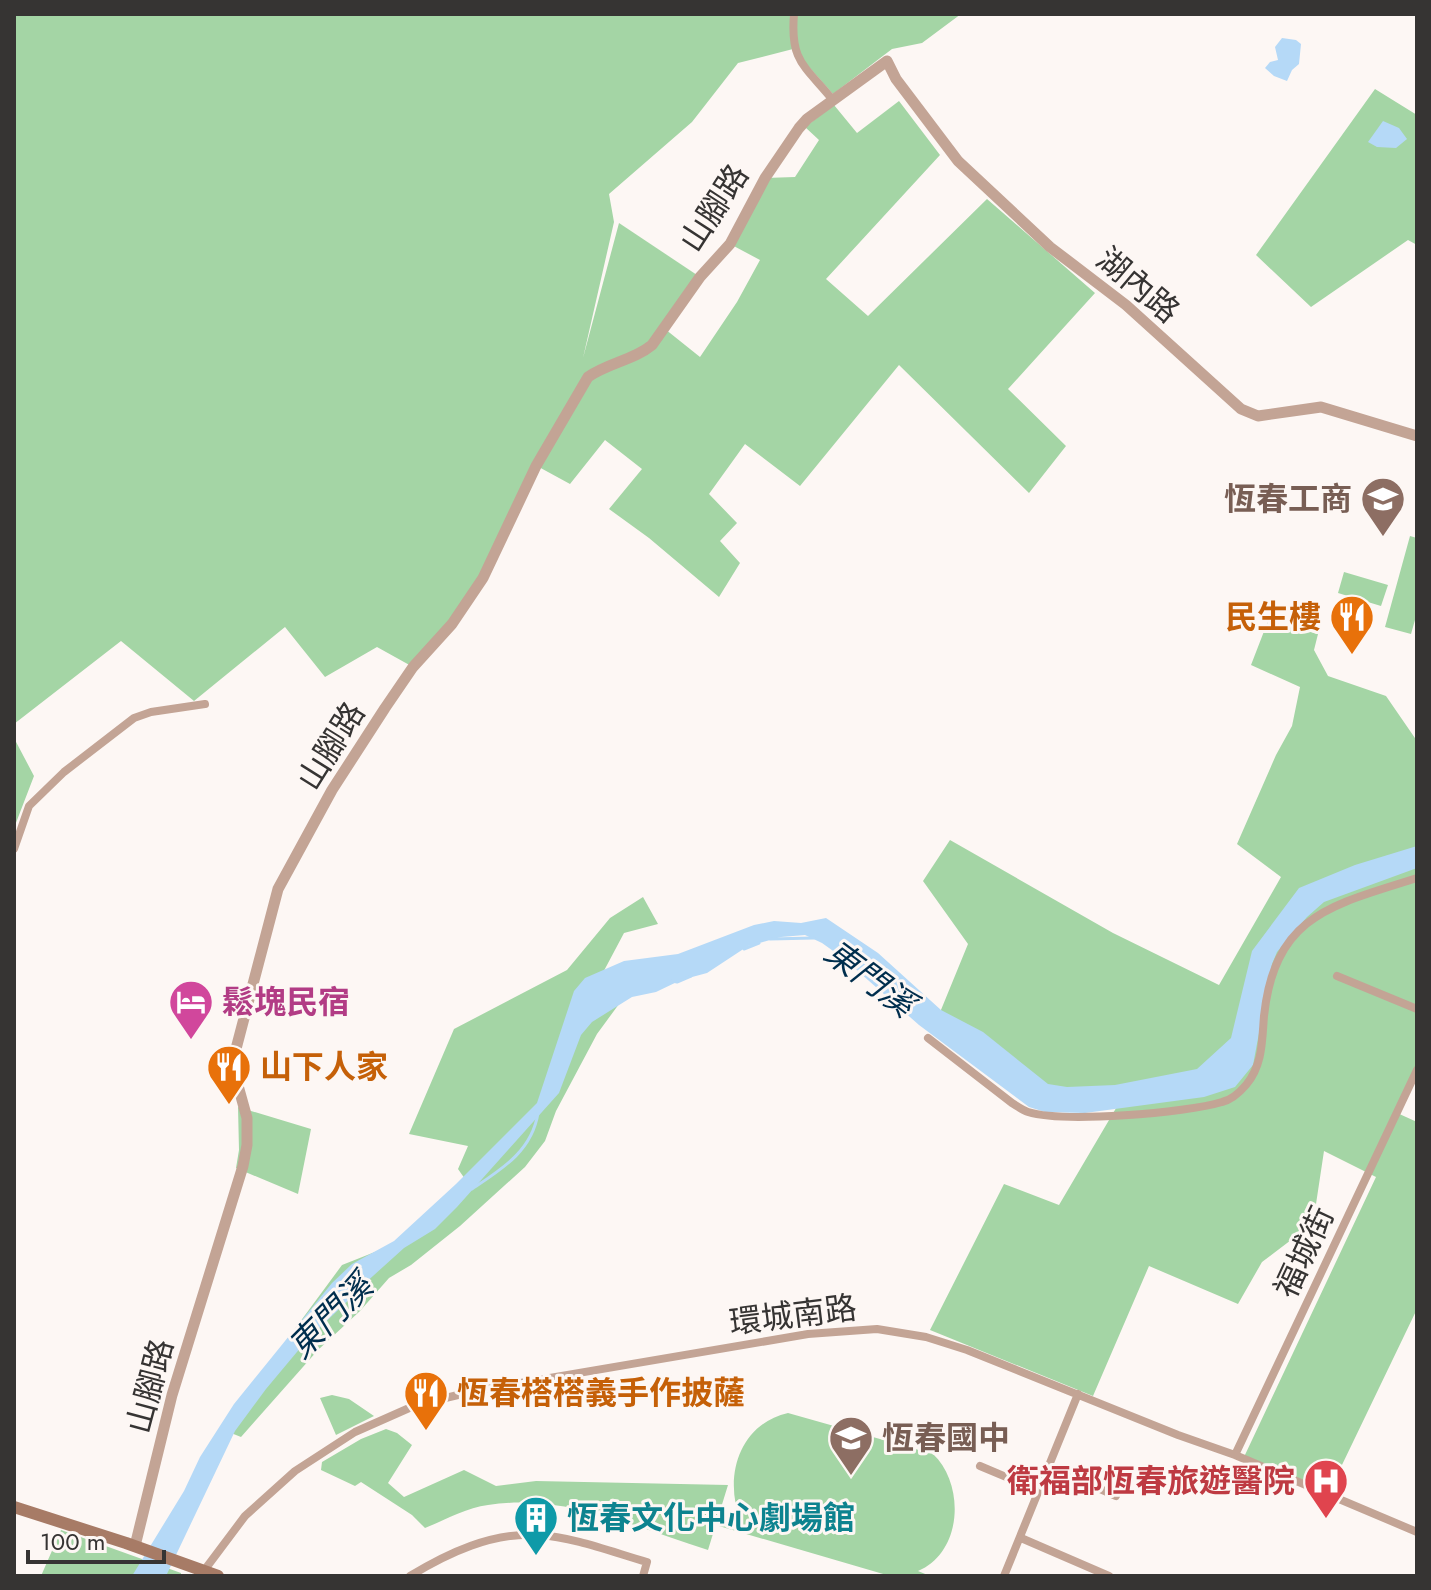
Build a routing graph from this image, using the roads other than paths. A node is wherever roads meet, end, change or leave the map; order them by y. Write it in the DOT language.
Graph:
graph roads {
  1 [pos="794,14"];
  2 [pos="887,61"];
  3 [pos="832,99"];
  4 [pos="1417,436"];
  5 [pos="205,704"];
  6 [pos="14,849"];
  7 [pos="1417,878"];
  8 [pos="1337,976"];
  9 [pos="1417,1009"];
  10 [pos="928,1038"];
  11 [pos="1417,1070"];
  12 [pos="1078,1394"];
  13 [pos="1235,1455"];
  14 [pos="980,1466"];
  15 [pos="1048,1466"];
  16 [pos="1037,1490"];
  17 [pos="1116,1496"];
  18 [pos="14,1507"];
  19 [pos="1417,1532"];
  20 [pos="1021,1538"];
  21 [pos="138,1547"];
  22 [pos="202,1573"];
  23 [pos="218,1576"];
  24 [pos="410,1576"];
  25 [pos="643,1576"];
  26 [pos="1004,1576"];
  27 [pos="1109,1576"];
  1 -- 3 [label="street"];
  2 -- 3 [label="street, 山腳路"];
  2 -- 4 [label="street, 湖內路"];
  3 -- 21 [label="street, 山腳路"];
  5 -- 6 [label="street"];
  7 -- 10 [label="street"];
  8 -- 9 [label="street"];
  11 -- 13 [label="street, 福城街"];
  12 -- 13 [label="street, 環城南路"];
  12 -- 15 [label="street"];
  12 -- 22 [label="street, 環城南路"];
  13 -- 19 [label="street, 環城南路"];
  14 -- 16 [label="street"];
  15 -- 16 [label="street"];
  15 -- 17 [label="street"];
  16 -- 20 [label="street"];
  18 -- 21 [label="main road"];
  20 -- 26 [label="street"];
  20 -- 27 [label="street"];
  21 -- 22 [label="main road"];
  22 -- 23 [label="main road"];
  24 -- 25 [label="street"];
}
